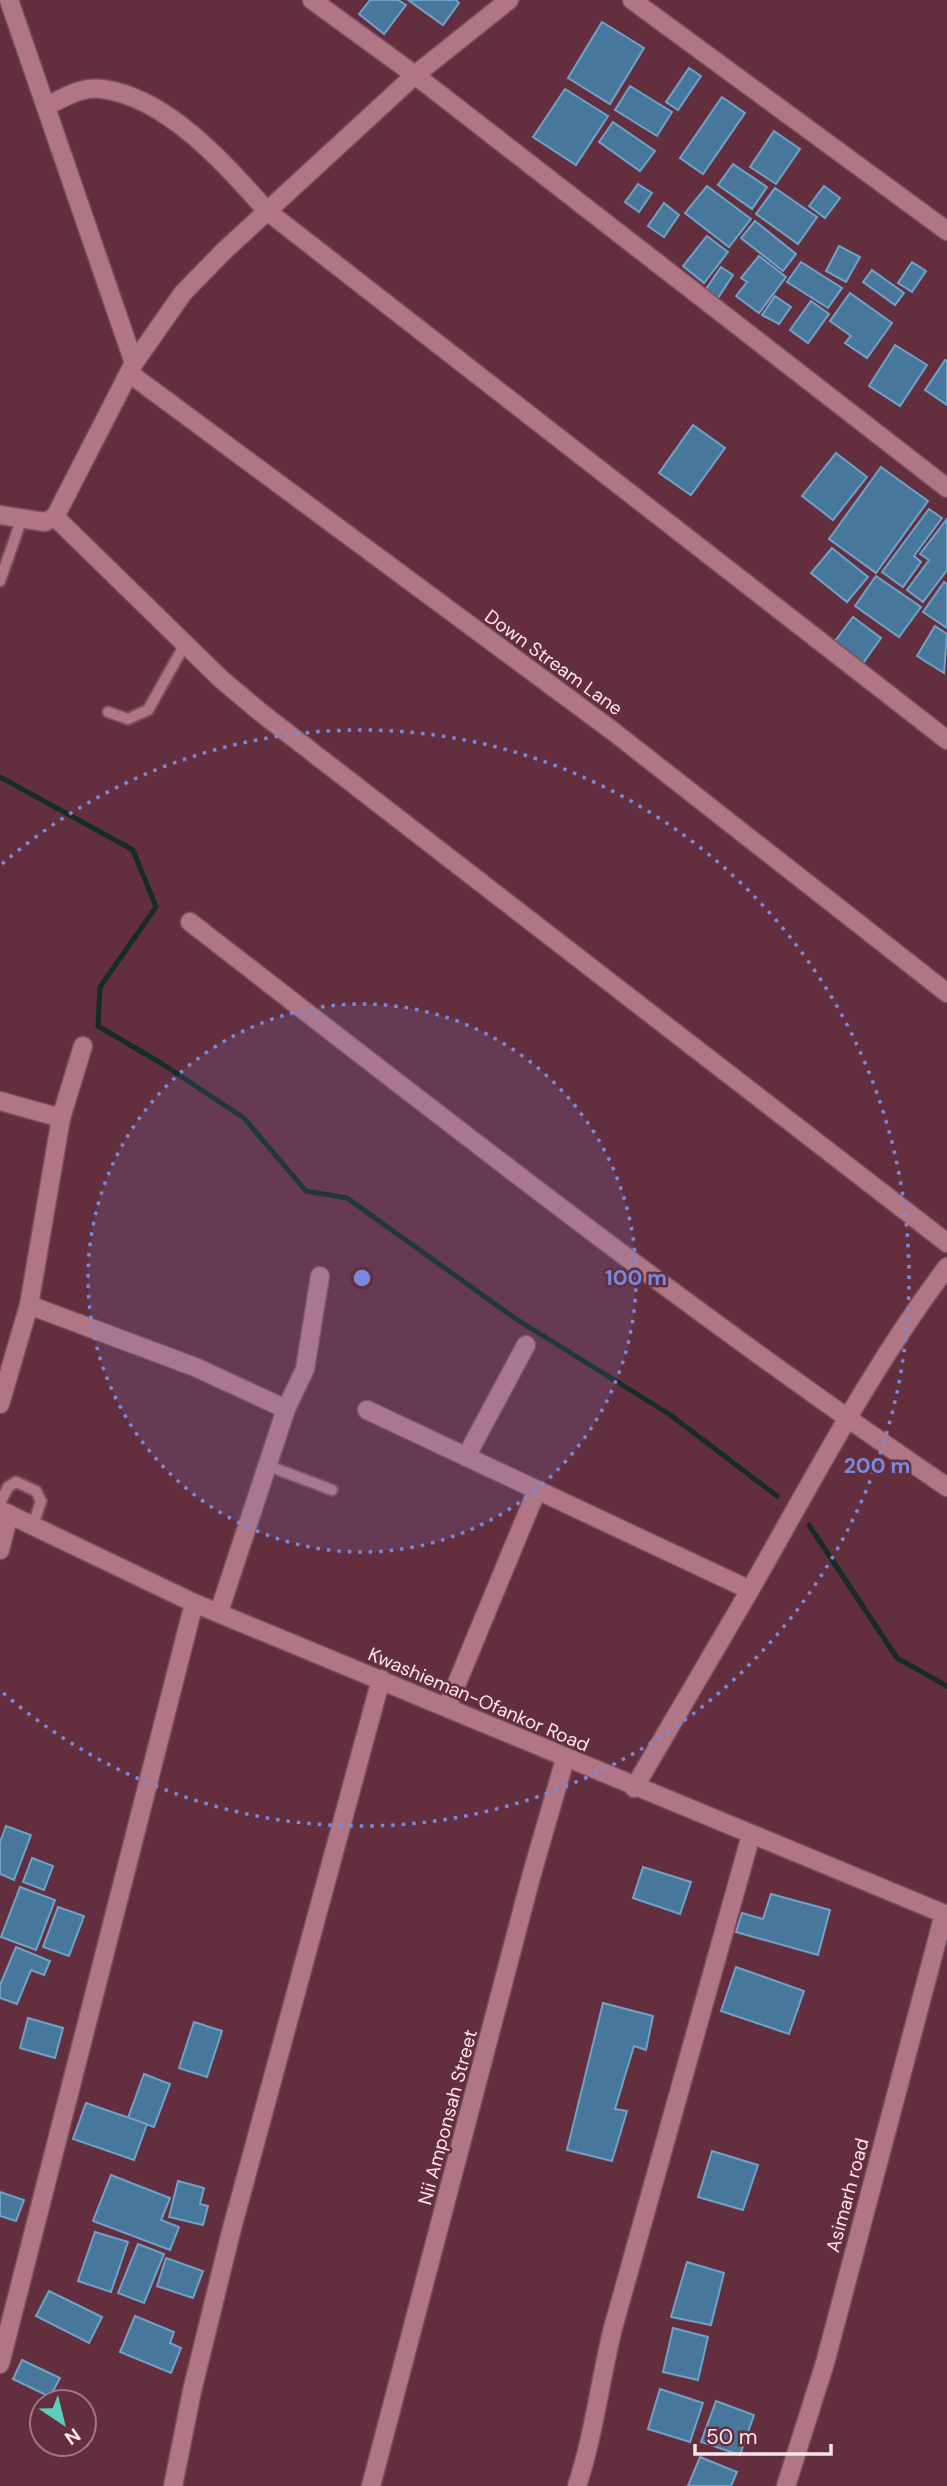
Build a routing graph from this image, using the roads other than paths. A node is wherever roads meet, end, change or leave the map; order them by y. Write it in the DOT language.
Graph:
graph roads {
  1 [pos="9,0"];
  2 [pos="312,0"];
  3 [pos="509,0"];
  4 [pos="632,0"];
  5 [pos="415,75"];
  6 [pos="47,106"];
  7 [pos="267,211"];
  8 [pos="947,231"];
  9 [pos="132,368"];
  10 [pos="947,488"];
  11 [pos="0,515"];
  12 [pos="22,517"];
  13 [pos="55,517"];
  14 [pos="0,581"];
  15 [pos="185,644"];
  16 [pos="108,712"];
  17 [pos="947,740"];
  18 [pos="190,922"];
  19 [pos="947,993"];
  20 [pos="83,1046"];
  21 [pos="0,1101"];
  22 [pos="61,1118"];
  23 [pos="947,1242"];
  24 [pos="947,1267"];
  25 [pos="320,1276"];
  26 [pos="29,1305"];
  27 [pos="526,1345"];
  28 [pos="0,1404"];
  29 [pos="286,1409"];
  30 [pos="367,1410"];
  31 [pos="845,1418"];
  32 [pos="466,1457"];
  33 [pos="266,1465"];
  34 [pos="947,1487"];
  35 [pos="332,1490"];
  36 [pos="537,1490"];
  37 [pos="3,1509"];
  38 [pos="33,1525"];
  39 [pos="0,1550"];
  40 [pos="750,1590"];
  41 [pos="194,1602"];
  42 [pos="219,1612"];
  43 [pos="381,1679"];
  44 [pos="447,1707"];
  45 [pos="565,1759"];
  46 [pos="634,1788"];
  47 [pos="751,1835"];
  48 [pos="945,1914"];
  49 [pos="0,2364"];
  50 [pos="173,2486"];
  51 [pos="371,2486"];
  52 [pos="577,2486"];
  53 [pos="786,2486"];
  1 -- 6 [label="street"];
  2 -- 5 [label="street"];
  3 -- 5 [label="street"];
  4 -- 8 [label="street"];
  5 -- 7 [label="street"];
  5 -- 10 [label="street"];
  6 -- 7 [label="street"];
  6 -- 9 [label="street"];
  7 -- 9 [label="street"];
  7 -- 17 [label="street"];
  9 -- 13 [label="street"];
  9 -- 19 [label="street, Down Stream Lane"];
  11 -- 12 [label="street"];
  12 -- 13 [label="street"];
  12 -- 14 [label="lane"];
  13 -- 15 [label="street"];
  15 -- 16 [label="lane"];
  15 -- 23 [label="street"];
  18 -- 31 [label="street"];
  20 -- 22 [label="street"];
  21 -- 22 [label="street"];
  22 -- 26 [label="street"];
  24 -- 31 [label="street"];
  25 -- 29 [label="street"];
  26 -- 28 [label="street"];
  26 -- 29 [label="street"];
  27 -- 32 [label="street"];
  29 -- 33 [label="street"];
  30 -- 32 [label="street"];
  31 -- 34 [label="street"];
  31 -- 40 [label="street"];
  32 -- 36 [label="street"];
  33 -- 35 [label="lane"];
  33 -- 42 [label="street"];
  36 -- 40 [label="street"];
  36 -- 44 [label="street"];
  37 -- 38 [label="street, Kwashieman-Ofankor Road"];
  37 -- 38 [label="lane"];
  37 -- 39 [label="street"];
  38 -- 41 [label="street, Kwashieman-Ofankor Road"];
  40 -- 46 [label="street"];
  41 -- 42 [label="street, Kwashieman-Ofankor Road"];
  41 -- 49 [label="street"];
  42 -- 43 [label="street, Kwashieman-Ofankor Road"];
  43 -- 44 [label="street, Kwashieman-Ofankor Road"];
  43 -- 50 [label="street"];
  44 -- 45 [label="street, Kwashieman-Ofankor Road"];
  45 -- 46 [label="street, Kwashieman-Ofankor Road"];
  45 -- 51 [label="street, Nii Amponsah Street"];
  46 -- 47 [label="street, Kwashieman-Ofankor Road"];
  47 -- 48 [label="street, Kwashieman-Ofankor Road"];
  47 -- 52 [label="street"];
  48 -- 53 [label="street, Asimarh road"];
}
